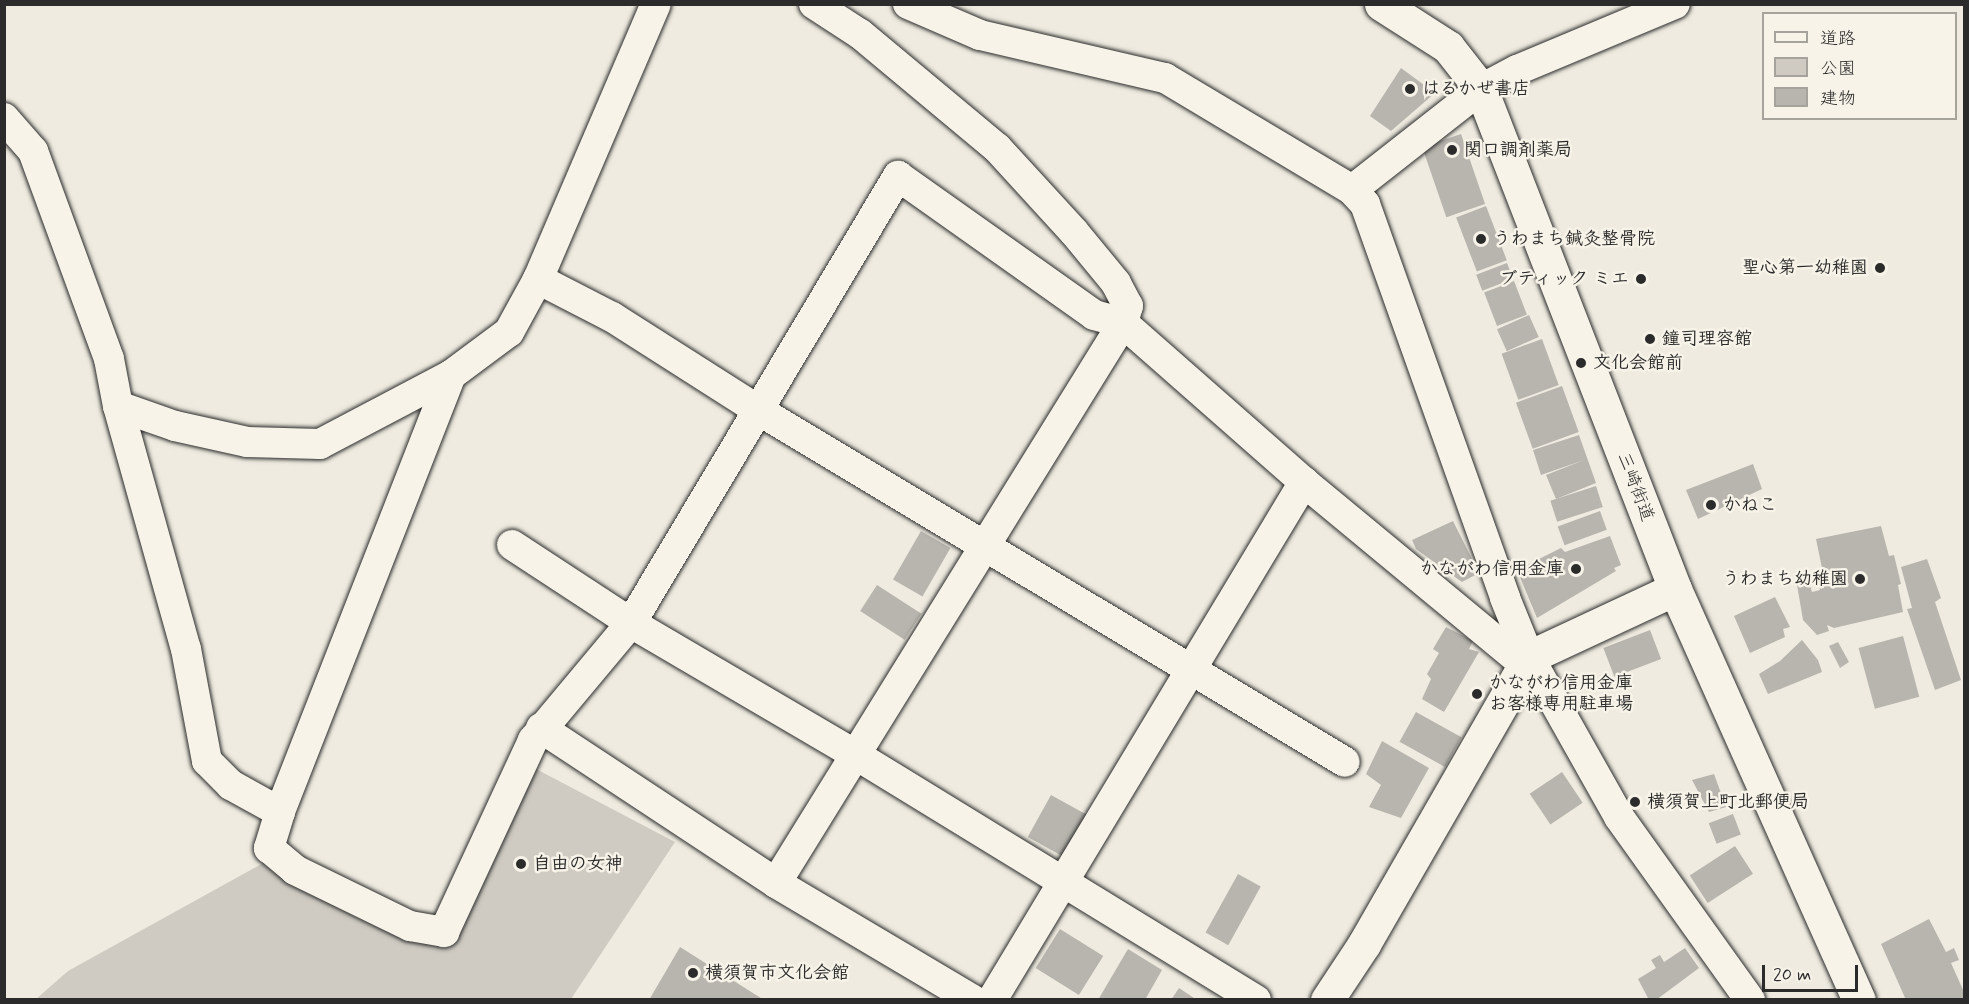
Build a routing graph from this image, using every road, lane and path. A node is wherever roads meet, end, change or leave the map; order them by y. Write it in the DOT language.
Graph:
graph roads {
  1 [pos="656,4"];
  2 [pos="814,4"];
  3 [pos="908,4"];
  4 [pos="1381,4"];
  5 [pos="1675,4"];
  6 [pos="1480,89"];
  7 [pos="4,118"];
  8 [pos="1352,190"];
  9 [pos="538,279"];
  10 [pos="1123,323"];
  11 [pos="451,375"];
  12 [pos="118,406"];
  13 [pos="758,410"];
  14 [pos="1304,482"];
  15 [pos="512,545"];
  16 [pos="986,546"];
  17 [pos="1675,589"];
  18 [pos="631,623"];
  19 [pos="1526,661"];
  20 [pos="1191,669"];
  21 [pos="541,728"];
  22 [pos="856,754"];
  23 [pos="1345,762"];
  24 [pos="280,812"];
  25 [pos="1063,882"];
  26 [pos="776,883"];
  27 [pos="973,999"];
  28 [pos="992,999"];
  29 [pos="1256,999"];
  30 [pos="1327,999"];
  31 [pos="1750,999"];
  32 [pos="1859,999"];
  1 -- 9 [label="street"];
  2 -- 10 [label="street"];
  3 -- 8 [label="street"];
  4 -- 6 [label="main road, 三崎街道"];
  5 -- 6 [label="street"];
  6 -- 8 [label="street"];
  6 -- 17 [label="main road, 三崎街道"];
  7 -- 12 [label="street"];
  8 -- 19 [label="street"];
  9 -- 11 [label="street"];
  9 -- 13 [label="street"];
  10 -- 13 [label="street"];
  10 -- 14 [label="street"];
  10 -- 16 [label="street"];
  11 -- 12 [label="street"];
  11 -- 24 [label="street"];
  12 -- 24 [label="street"];
  13 -- 16 [label="street"];
  13 -- 18 [label="street"];
  14 -- 19 [label="street"];
  14 -- 20 [label="street"];
  15 -- 18 [label="street"];
  16 -- 20 [label="street"];
  16 -- 22 [label="street"];
  17 -- 19 [label="main road"];
  17 -- 32 [label="main road, 三崎街道"];
  18 -- 21 [label="street"];
  18 -- 22 [label="street"];
  19 -- 30 [label="main road"];
  19 -- 31 [label="street"];
  20 -- 23 [label="street"];
  20 -- 25 [label="street"];
  21 -- 24 [label="street"];
  21 -- 26 [label="street"];
  22 -- 25 [label="street"];
  22 -- 26 [label="street"];
  25 -- 28 [label="street"];
  25 -- 29 [label="street"];
  26 -- 27 [label="street"];
}
